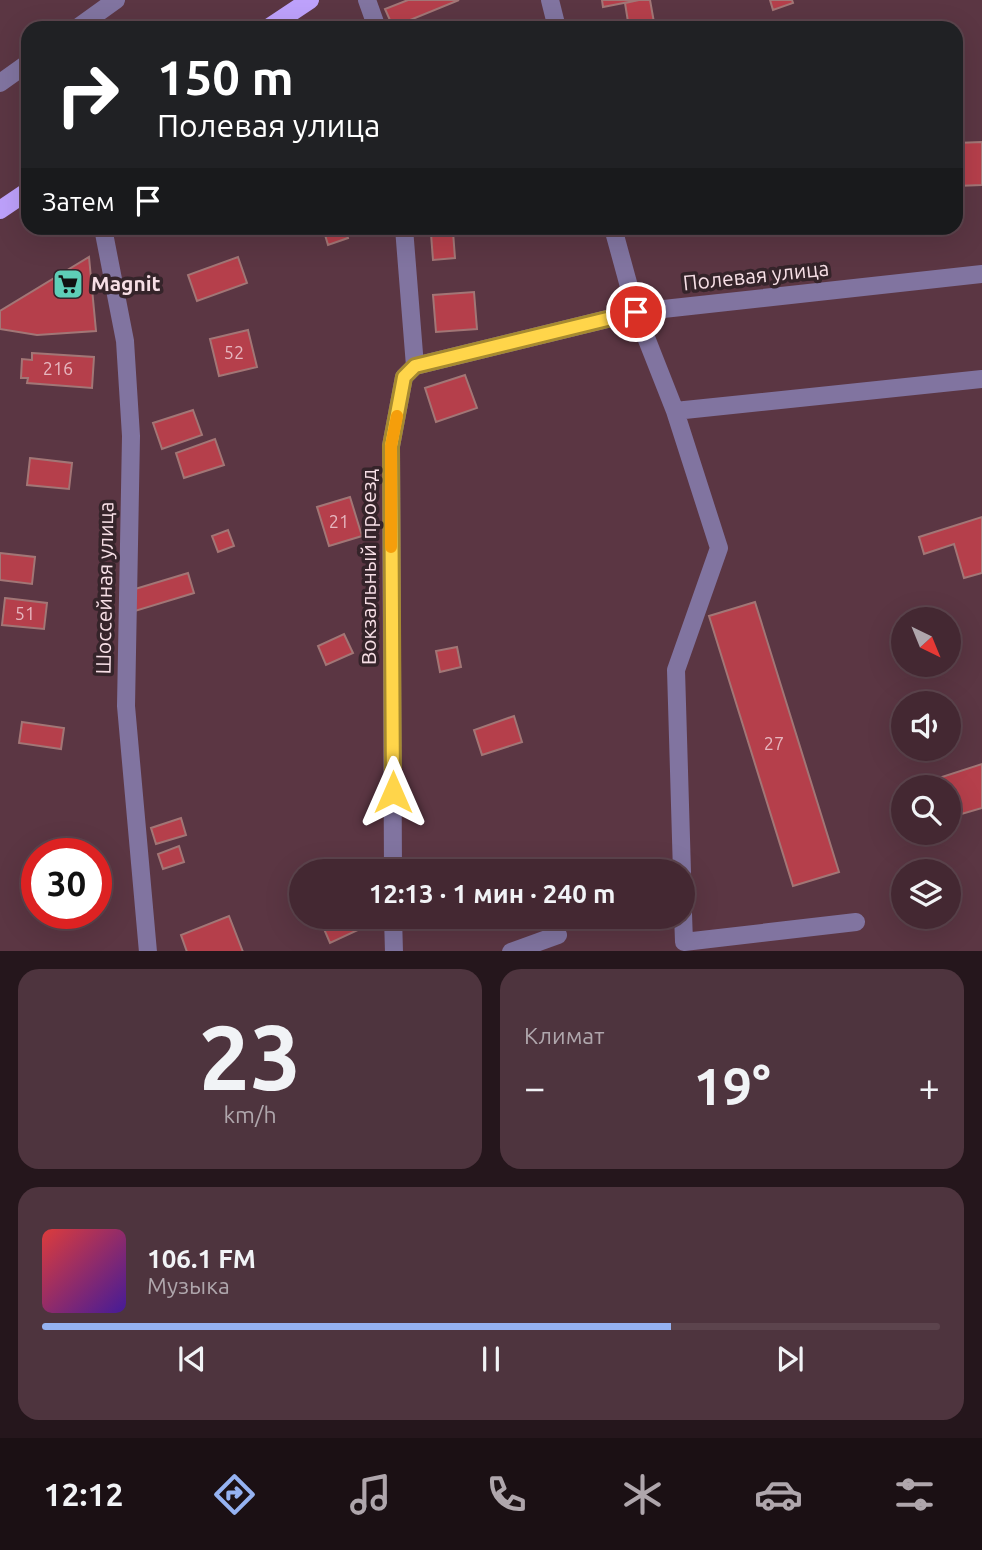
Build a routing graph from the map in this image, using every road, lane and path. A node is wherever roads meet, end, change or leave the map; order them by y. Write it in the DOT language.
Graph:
graph roads {
  1 [pos="116,0"];
  2 [pos="310,0"];
  3 [pos="367,0"];
  4 [pos="550,0"];
  5 [pos="87,21"];
  6 [pos="278,21"];
  7 [pos="374,21"];
  8 [pos="555,21"];
  9 [pos="21,68"];
  10 [pos="0,83"];
  11 [pos="21,196"];
  12 [pos="0,210"];
  13 [pos="104,235"];
  14 [pos="405,235"];
  15 [pos="614,235"];
  16 [pos="982,274"];
  17 [pos="636,312"];
  18 [pos="415,366"];
  19 [pos="982,379"];
  20 [pos="675,411"];
  21 [pos="393,859"];
  22 [pos="682,859"];
  23 [pos="856,922"];
  24 [pos="393,929"];
  25 [pos="684,929"];
  26 [pos="558,935"];
  27 [pos="149,951"];
  28 [pos="394,951"];
  29 [pos="511,951"];
  1 -- 5 [label="street"];
  2 -- 6 [label="main road"];
  3 -- 7 [label="street"];
  4 -- 8 [label="street"];
  9 -- 10 [label="street"];
  11 -- 12 [label="main road"];
  13 -- 27 [label="street, Шоссейная улица"];
  14 -- 18 [label="street"];
  15 -- 17 [label="street"];
  16 -- 17 [label="street, Полевая улица"];
  17 -- 18 [label="street, Полевая улица"];
  17 -- 20 [label="street"];
  18 -- 21 [label="street, Вокзальный проезд"];
  19 -- 20 [label="street"];
  20 -- 22 [label="street"];
  23 -- 25 [label="street"];
  24 -- 28 [label="street"];
  26 -- 29 [label="street"];
}
